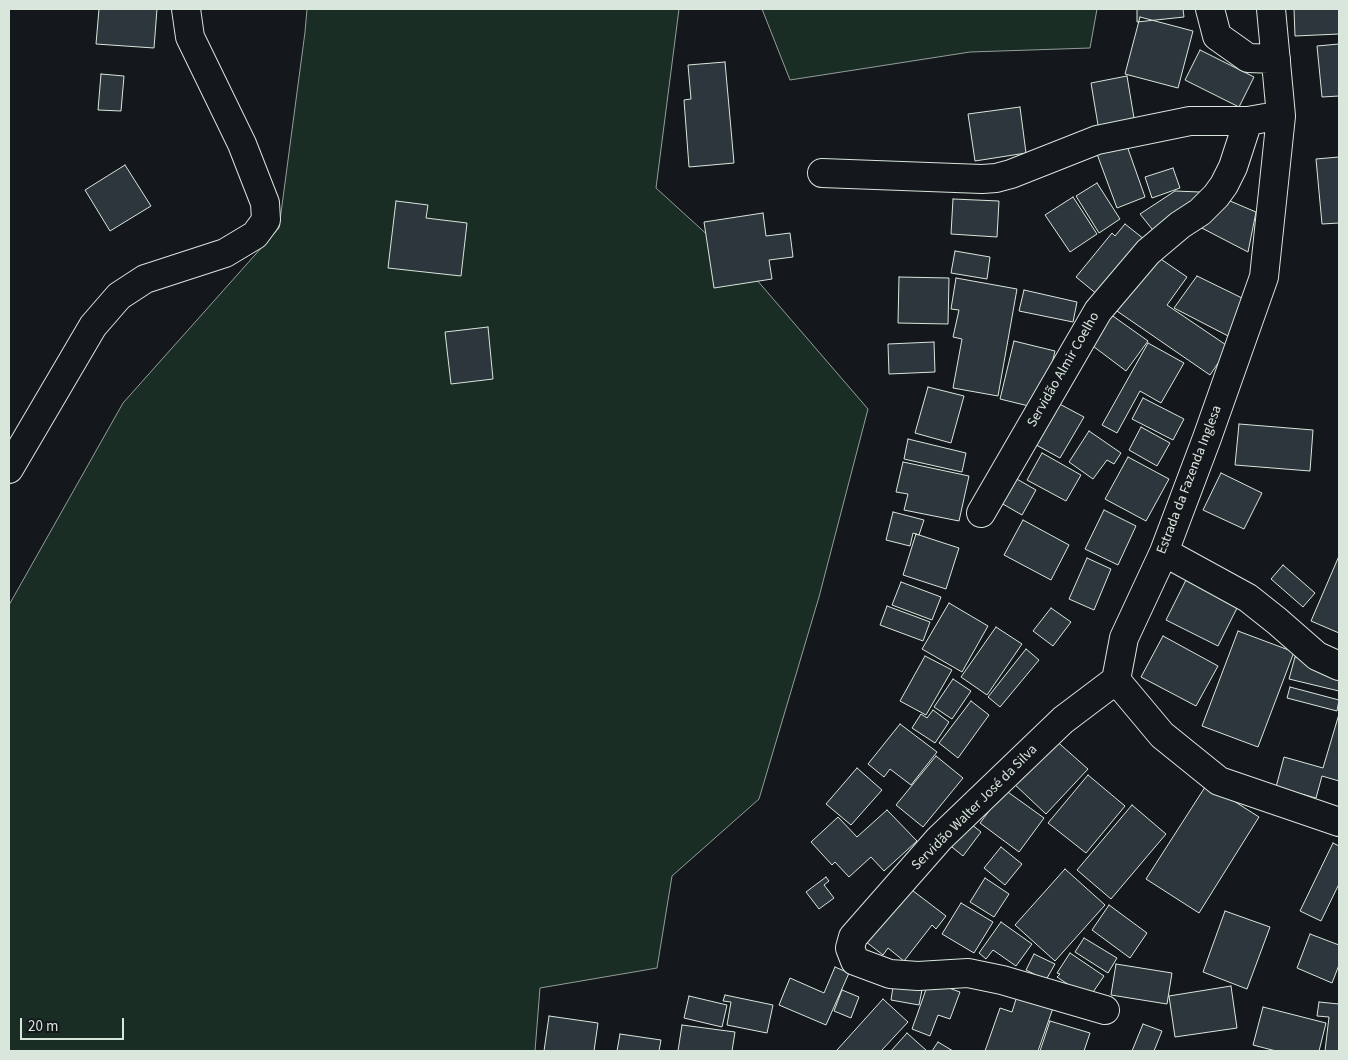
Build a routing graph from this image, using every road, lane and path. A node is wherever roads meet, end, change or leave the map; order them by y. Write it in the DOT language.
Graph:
graph roads {
  1 [pos="186,9"];
  2 [pos="1210,9"];
  3 [pos="1271,9"];
  4 [pos="1276,59"];
  5 [pos="1281,116"];
  6 [pos="1248,121"];
  7 [pos="822,173"];
  8 [pos="9,469"];
  9 [pos="981,513"];
  10 [pos="1164,552"];
  11 [pos="1339,666"];
  12 [pos="1116,680"];
  13 [pos="1339,822"];
  14 [pos="1105,1010"];
  1 -- 8 [label="street"];
  2 -- 4 [label="street"];
  3 -- 4 [label="street, Estrada da Fazenda Inglesa"];
  4 -- 5 [label="street, Estrada da Fazenda Inglesa"];
  5 -- 6 [label="street"];
  5 -- 10 [label="street, Estrada da Fazenda Inglesa"];
  6 -- 7 [label="street"];
  6 -- 9 [label="street, Servidão Almir Coelho"];
  10 -- 11 [label="street"];
  10 -- 12 [label="street, Estrada da Fazenda Inglesa"];
  12 -- 13 [label="street"];
  12 -- 14 [label="street, Servidão Walter José da Silva"];
}
